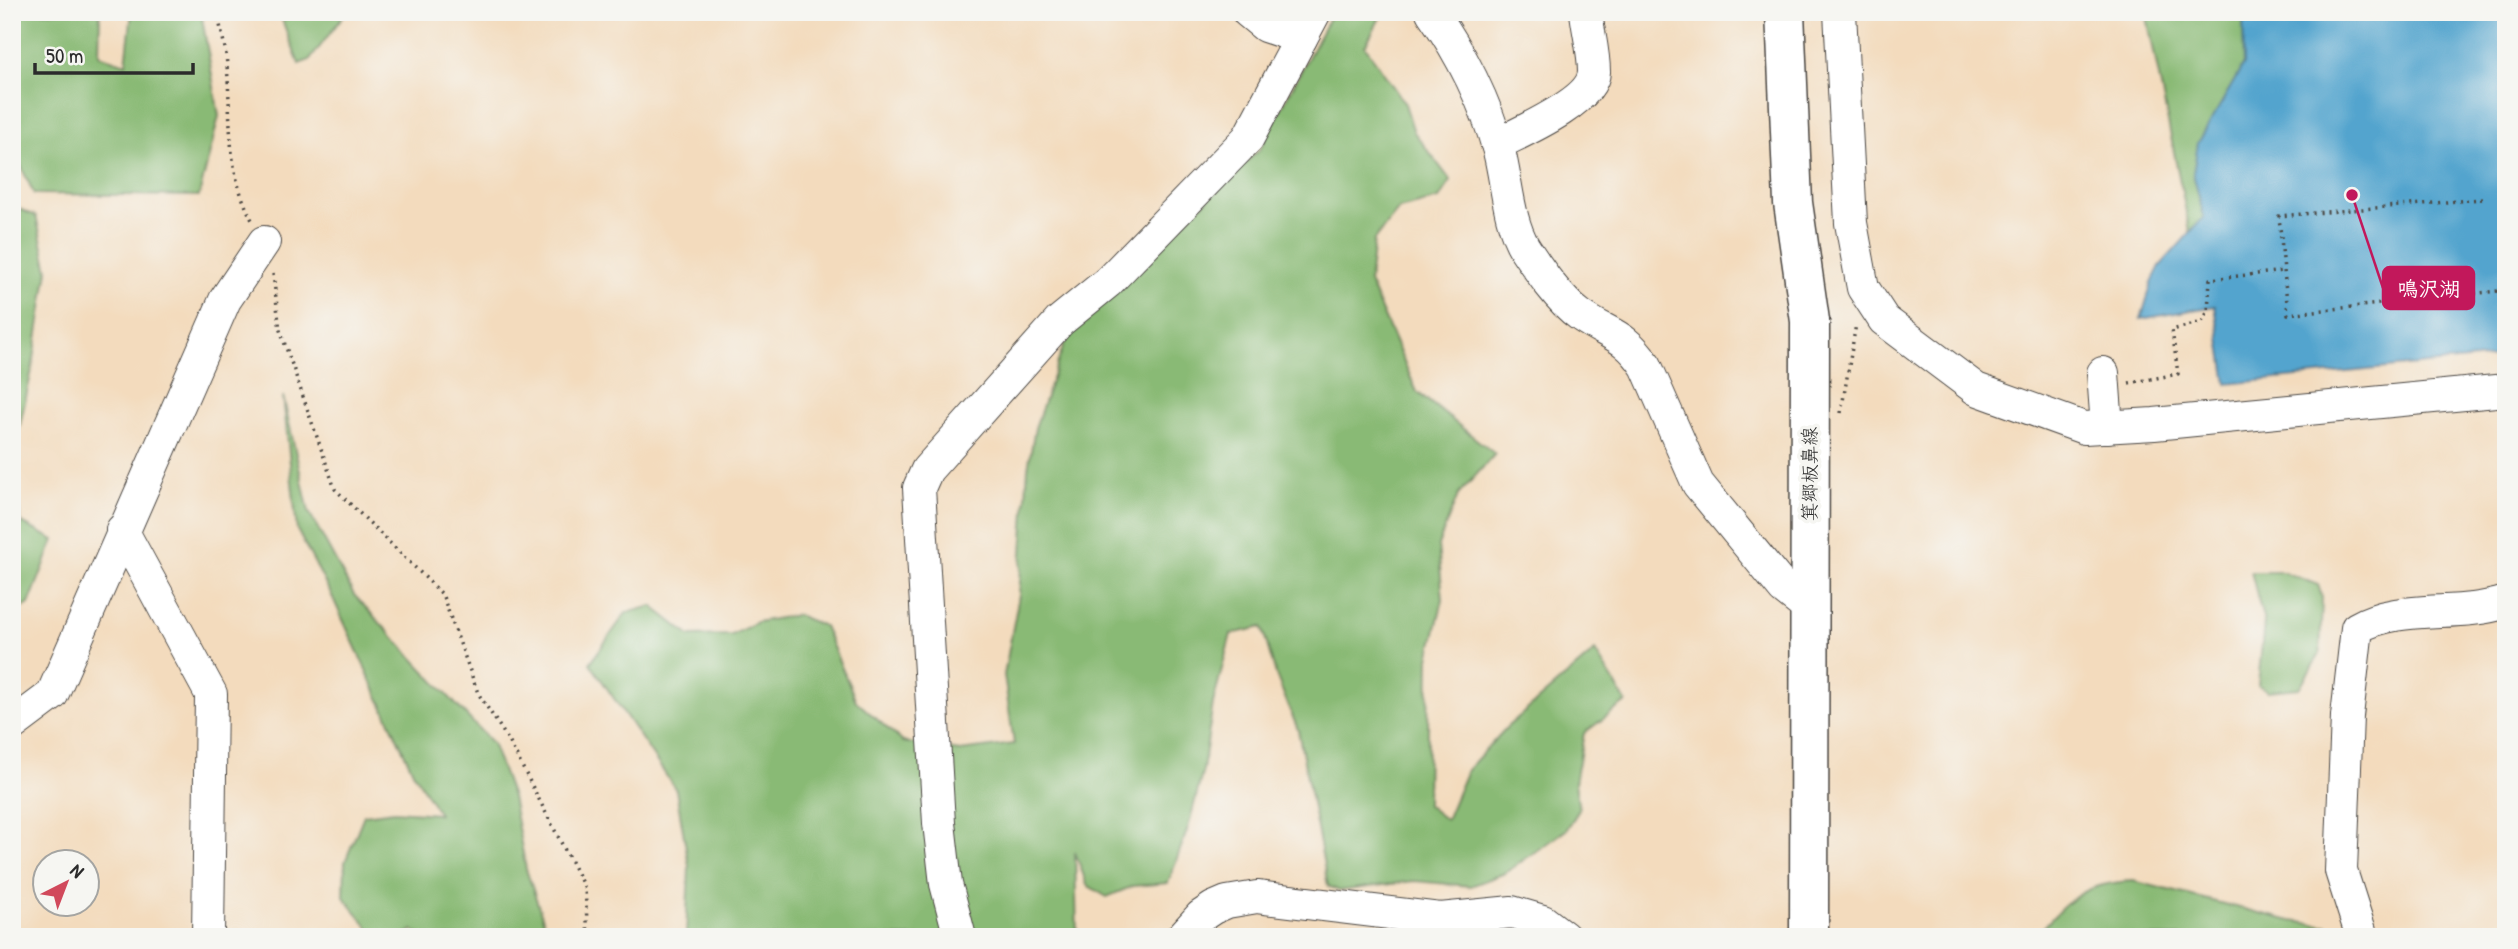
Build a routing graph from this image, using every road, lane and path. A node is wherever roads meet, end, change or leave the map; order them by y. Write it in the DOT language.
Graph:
graph roads {
  1 [pos="217,12"];
  2 [pos="1248,12"];
  3 [pos="1432,12"];
  4 [pos="1586,12"];
  5 [pos="1785,12"];
  6 [pos="1840,12"];
  7 [pos="1308,25"];
  8 [pos="1497,144"];
  9 [pos="2482,199"];
  10 [pos="264,242"];
  11 [pos="2284,271"];
  12 [pos="2506,290"];
  13 [pos="1867,296"];
  14 [pos="2103,381"];
  15 [pos="2506,390"];
  16 [pos="1839,423"];
  17 [pos="2107,427"];
  18 [pos="122,530"];
  19 [pos="2506,602"];
  20 [pos="1808,608"];
  21 [pos="12,725"];
  22 [pos="208,937"];
  23 [pos="588,937"];
  24 [pos="960,937"];
  25 [pos="1182,937"];
  26 [pos="1564,937"];
  27 [pos="1809,937"];
  28 [pos="2362,937"];
  1 -- 10 [label="path"];
  2 -- 7 [label="street"];
  3 -- 8 [label="street"];
  4 -- 8 [label="street"];
  5 -- 20 [label="main road, 箕郷板鼻線"];
  6 -- 13 [label="street"];
  7 -- 24 [label="street"];
  8 -- 20 [label="street"];
  9 -- 11 [label="path"];
  10 -- 18 [label="street"];
  10 -- 23 [label="path"];
  11 -- 12 [label="path"];
  11 -- 14 [label="path"];
  13 -- 16 [label="path"];
  13 -- 17 [label="street"];
  14 -- 17 [label="street"];
  15 -- 17 [label="street"];
  18 -- 21 [label="street"];
  18 -- 22 [label="street"];
  19 -- 28 [label="street"];
  20 -- 27 [label="main road, 箕郷板鼻線"];
  25 -- 26 [label="street"];
}
